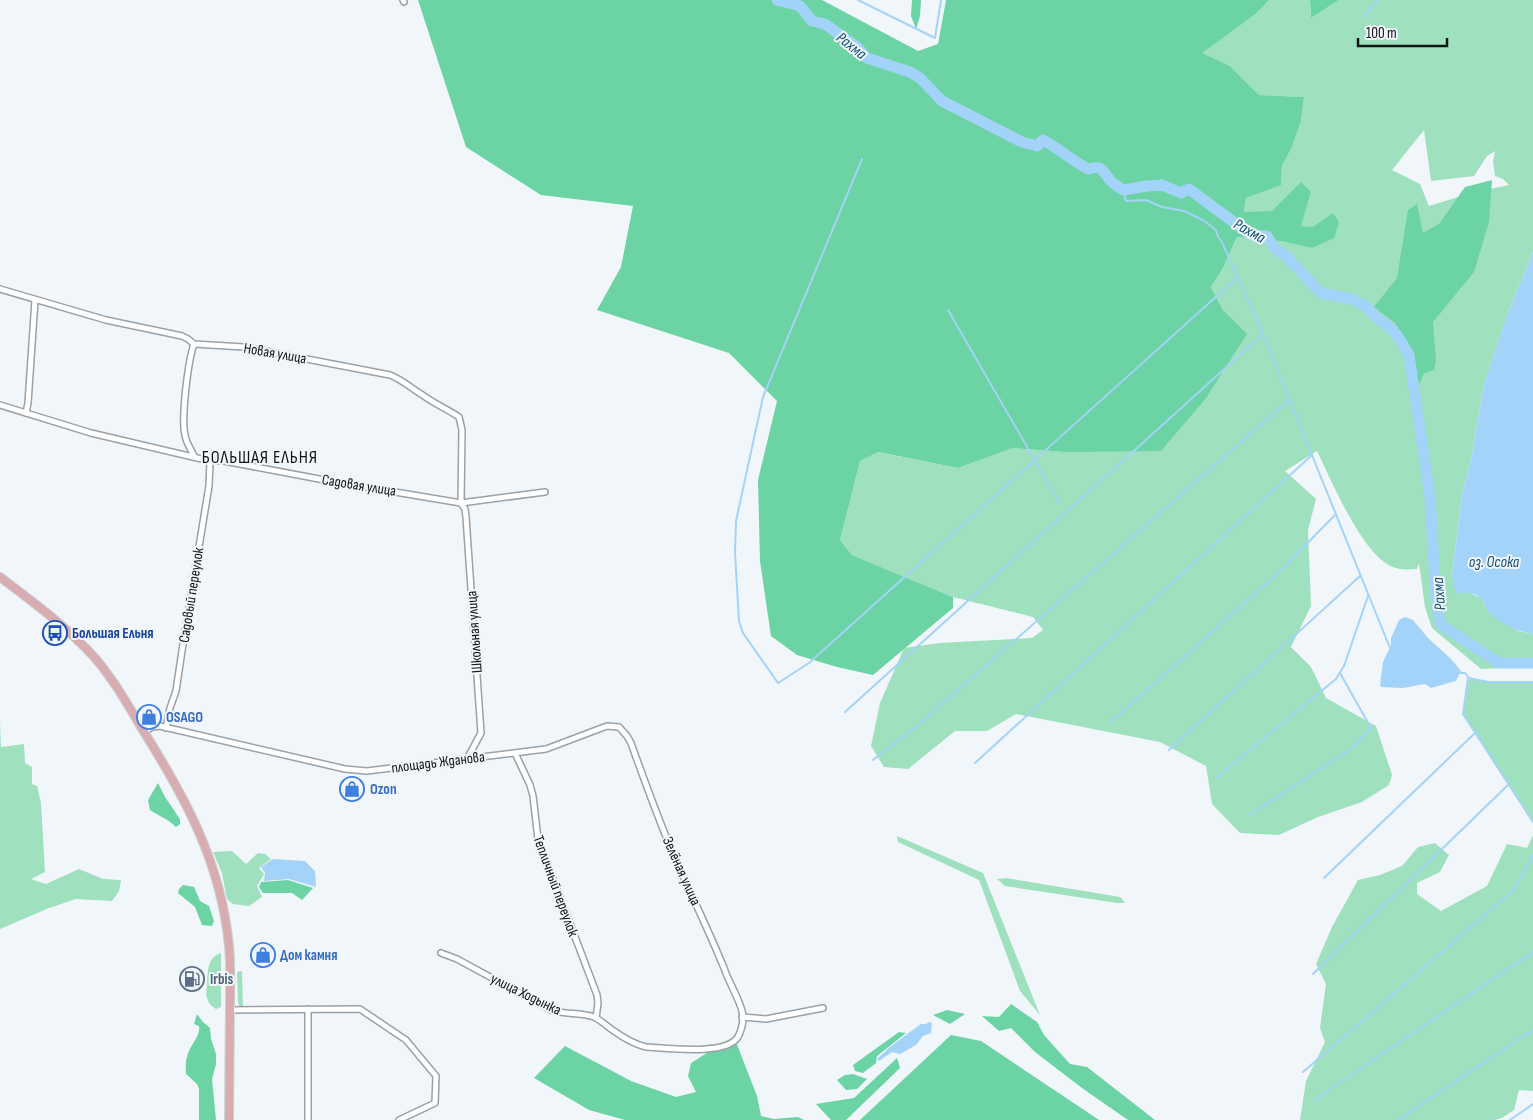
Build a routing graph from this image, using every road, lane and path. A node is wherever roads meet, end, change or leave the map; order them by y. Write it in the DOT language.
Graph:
graph roads {
  1 [pos="0,289"];
  2 [pos="35,300"];
  3 [pos="194,344"];
  4 [pos="0,405"];
  5 [pos="26,413"];
  6 [pos="194,456"];
  7 [pos="210,461"];
  8 [pos="545,492"];
  9 [pos="462,502"];
  10 [pos="0,577"];
  11 [pos="614,726"];
  12 [pos="166,728"];
  13 [pos="144,732"];
  14 [pos="515,753"];
  15 [pos="467,759"];
  16 [pos="441,953"];
  17 [pos="823,1008"];
  18 [pos="308,1009"];
  19 [pos="230,1010"];
  20 [pos="596,1018"];
  21 [pos="742,1019"];
  22 [pos="229,1120"];
  23 [pos="308,1120"];
  24 [pos="399,1120"];
  1 -- 2 [label="street, Новая улица"];
  2 -- 3 [label="street, Новая улица"];
  2 -- 5 [label="street"];
  3 -- 6 [label="street"];
  3 -- 9 [label="street, Новая улица"];
  4 -- 5 [label="street, Садовая улица"];
  5 -- 6 [label="street, Садовая улица"];
  6 -- 7 [label="street, Садовая улица"];
  7 -- 9 [label="street, Садовая улица"];
  7 -- 12 [label="street, Садовый переулок"];
  8 -- 9 [label="street, Садовая улица"];
  9 -- 15 [label="street, Школьная улица"];
  10 -- 13 [label="main road"];
  11 -- 14 [label="street, площадь Жданова"];
  11 -- 21 [label="street, Зелёная улица"];
  12 -- 13 [label="street, площадь Жданова"];
  12 -- 15 [label="street, площадь Жданова"];
  13 -- 19 [label="main road"];
  14 -- 15 [label="street, площадь Жданова"];
  14 -- 20 [label="street, Тепличный переулок"];
  16 -- 20 [label="street, улица Ходынка"];
  17 -- 21 [label="street"];
  18 -- 19 [label="street"];
  18 -- 23 [label="street"];
  18 -- 24 [label="street"];
  19 -- 22 [label="main road"];
  20 -- 21 [label="street, улица Ходынка"];
}
